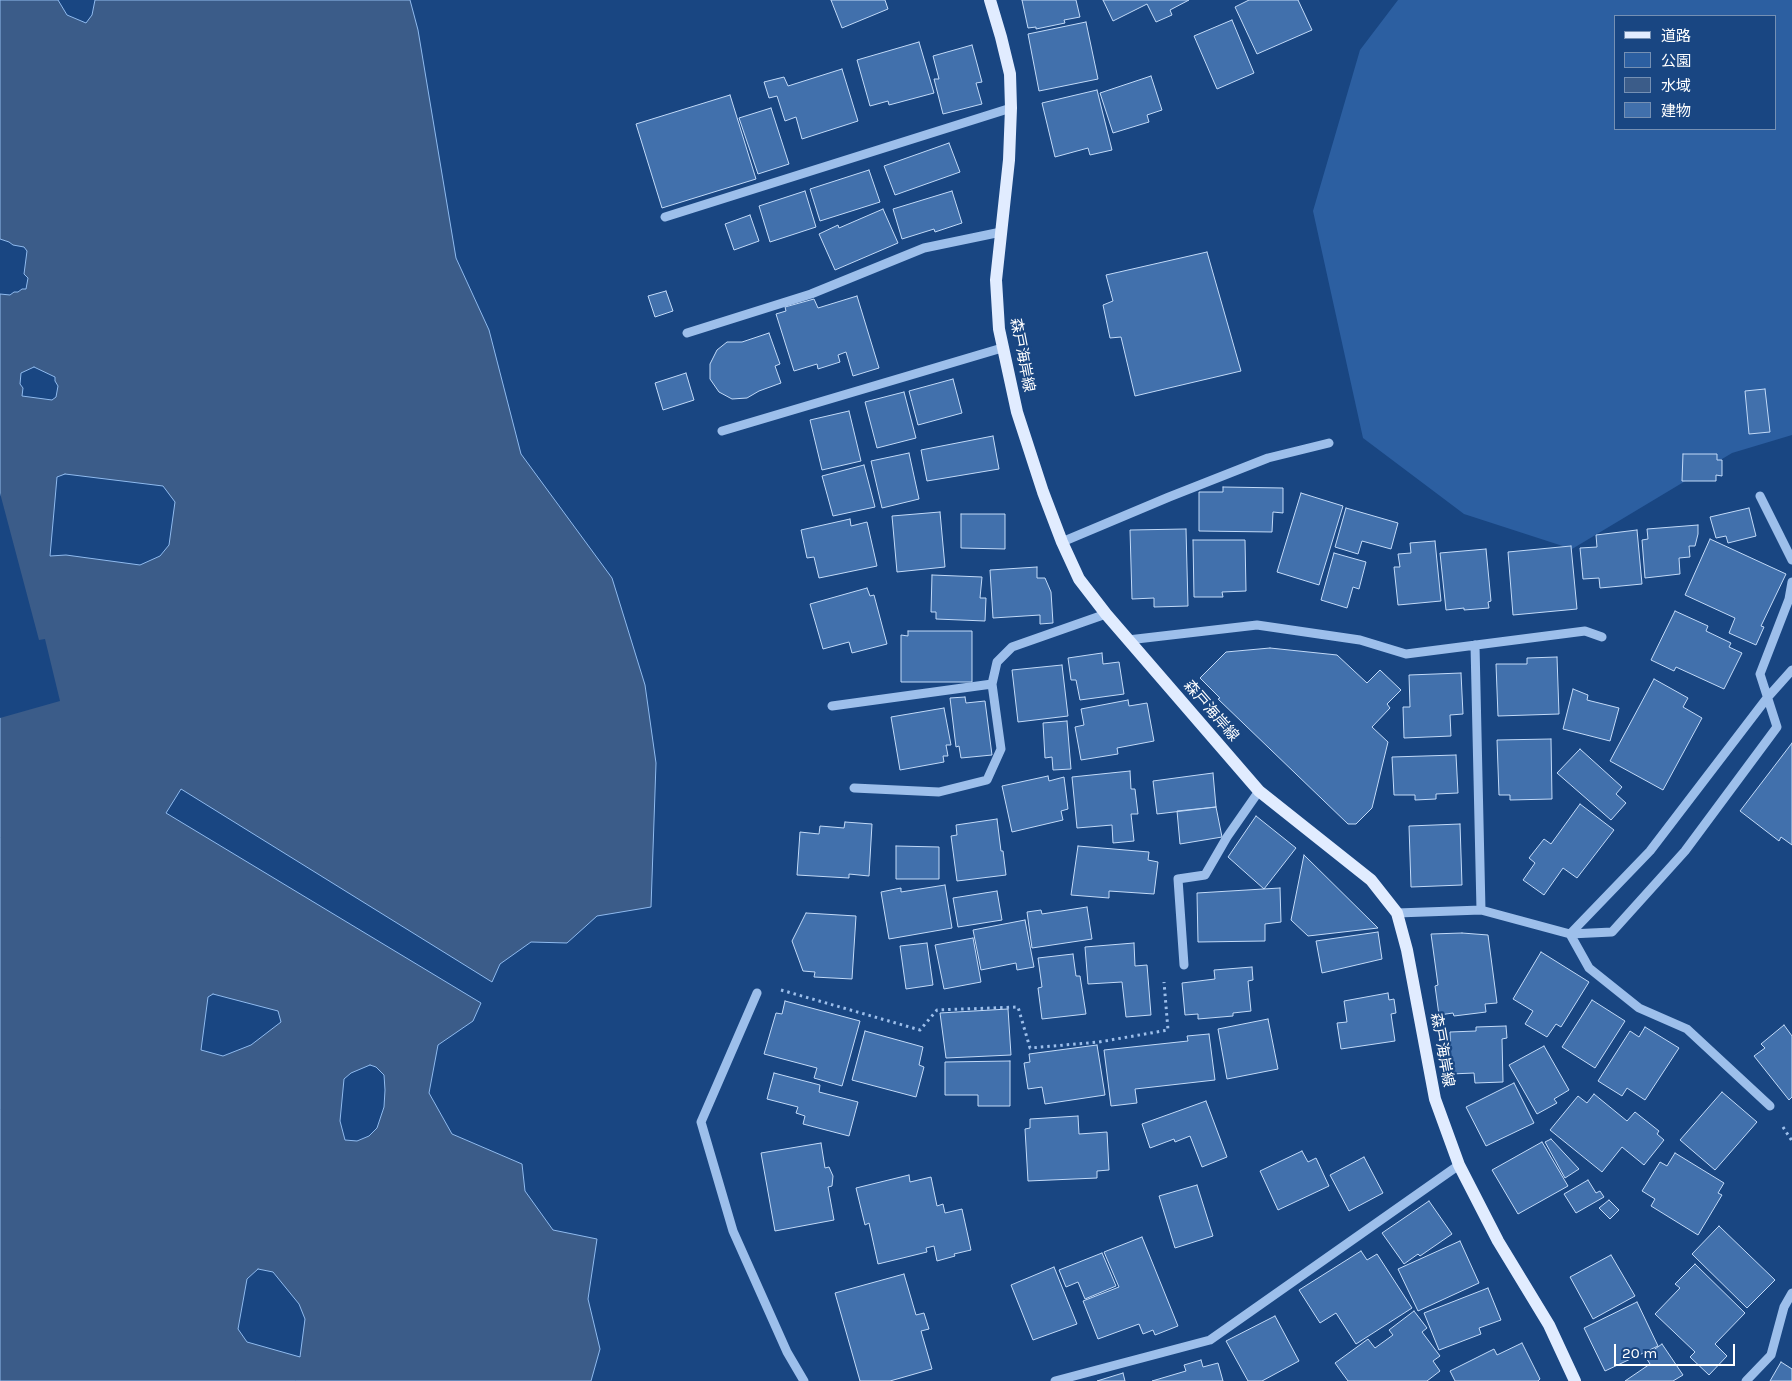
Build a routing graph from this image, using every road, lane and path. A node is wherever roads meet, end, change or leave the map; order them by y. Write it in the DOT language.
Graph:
graph roads {
  1 [pos="990,0"];
  2 [pos="1011,108"];
  3 [pos="665,217"];
  4 [pos="1001,232"];
  5 [pos="687,333"];
  6 [pos="1002,348"];
  7 [pos="722,431"];
  8 [pos="1329,442"];
  9 [pos="1760,496"];
  10 [pos="1062,542"];
  11 [pos="1792,560"];
  12 [pos="1792,582"];
  13 [pos="1106,614"];
  14 [pos="1602,636"];
  15 [pos="1128,640"];
  16 [pos="1475,645"];
  17 [pos="1792,670"];
  18 [pos="992,684"];
  19 [pos="1767,698"];
  20 [pos="832,706"];
  21 [pos="854,788"];
  22 [pos="1259,791"];
  23 [pos="1481,910"];
  24 [pos="1397,914"];
  25 [pos="1570,934"];
  26 [pos="1184,965"];
  27 [pos="757,993"];
  28 [pos="1770,1106"];
  29 [pos="1459,1165"];
  30 [pos="1792,1293"];
  31 [pos="804,1381"];
  32 [pos="1055,1381"];
  33 [pos="1575,1381"];
  34 [pos="1746,1381"];
  1 -- 2 [label="main road, 森戸海岸線"];
  2 -- 3 [label="street"];
  2 -- 4 [label="main road, 森戸海岸線"];
  4 -- 5 [label="street"];
  4 -- 6 [label="main road, 森戸海岸線"];
  6 -- 7 [label="street"];
  6 -- 10 [label="main road, 森戸海岸線"];
  8 -- 10 [label="street"];
  9 -- 11 [label="street"];
  10 -- 13 [label="main road, 森戸海岸線"];
  12 -- 19 [label="street"];
  13 -- 15 [label="main road, 森戸海岸線"];
  13 -- 18 [label="street"];
  14 -- 16 [label="street"];
  15 -- 16 [label="street"];
  15 -- 22 [label="main road, 森戸海岸線"];
  16 -- 23 [label="street"];
  17 -- 19 [label="street"];
  18 -- 20 [label="street"];
  18 -- 21 [label="street"];
  19 -- 25 [label="street"];
  19 -- 25 [label="street"];
  22 -- 24 [label="main road, 森戸海岸線"];
  22 -- 26 [label="street"];
  23 -- 24 [label="street"];
  23 -- 25 [label="street"];
  24 -- 29 [label="main road, 森戸海岸線"];
  25 -- 28 [label="street"];
  26 -- 27 [label="path"];
  27 -- 31 [label="street"];
  29 -- 32 [label="street"];
  29 -- 33 [label="main road, 森戸海岸線"];
  30 -- 34 [label="street"];
}
